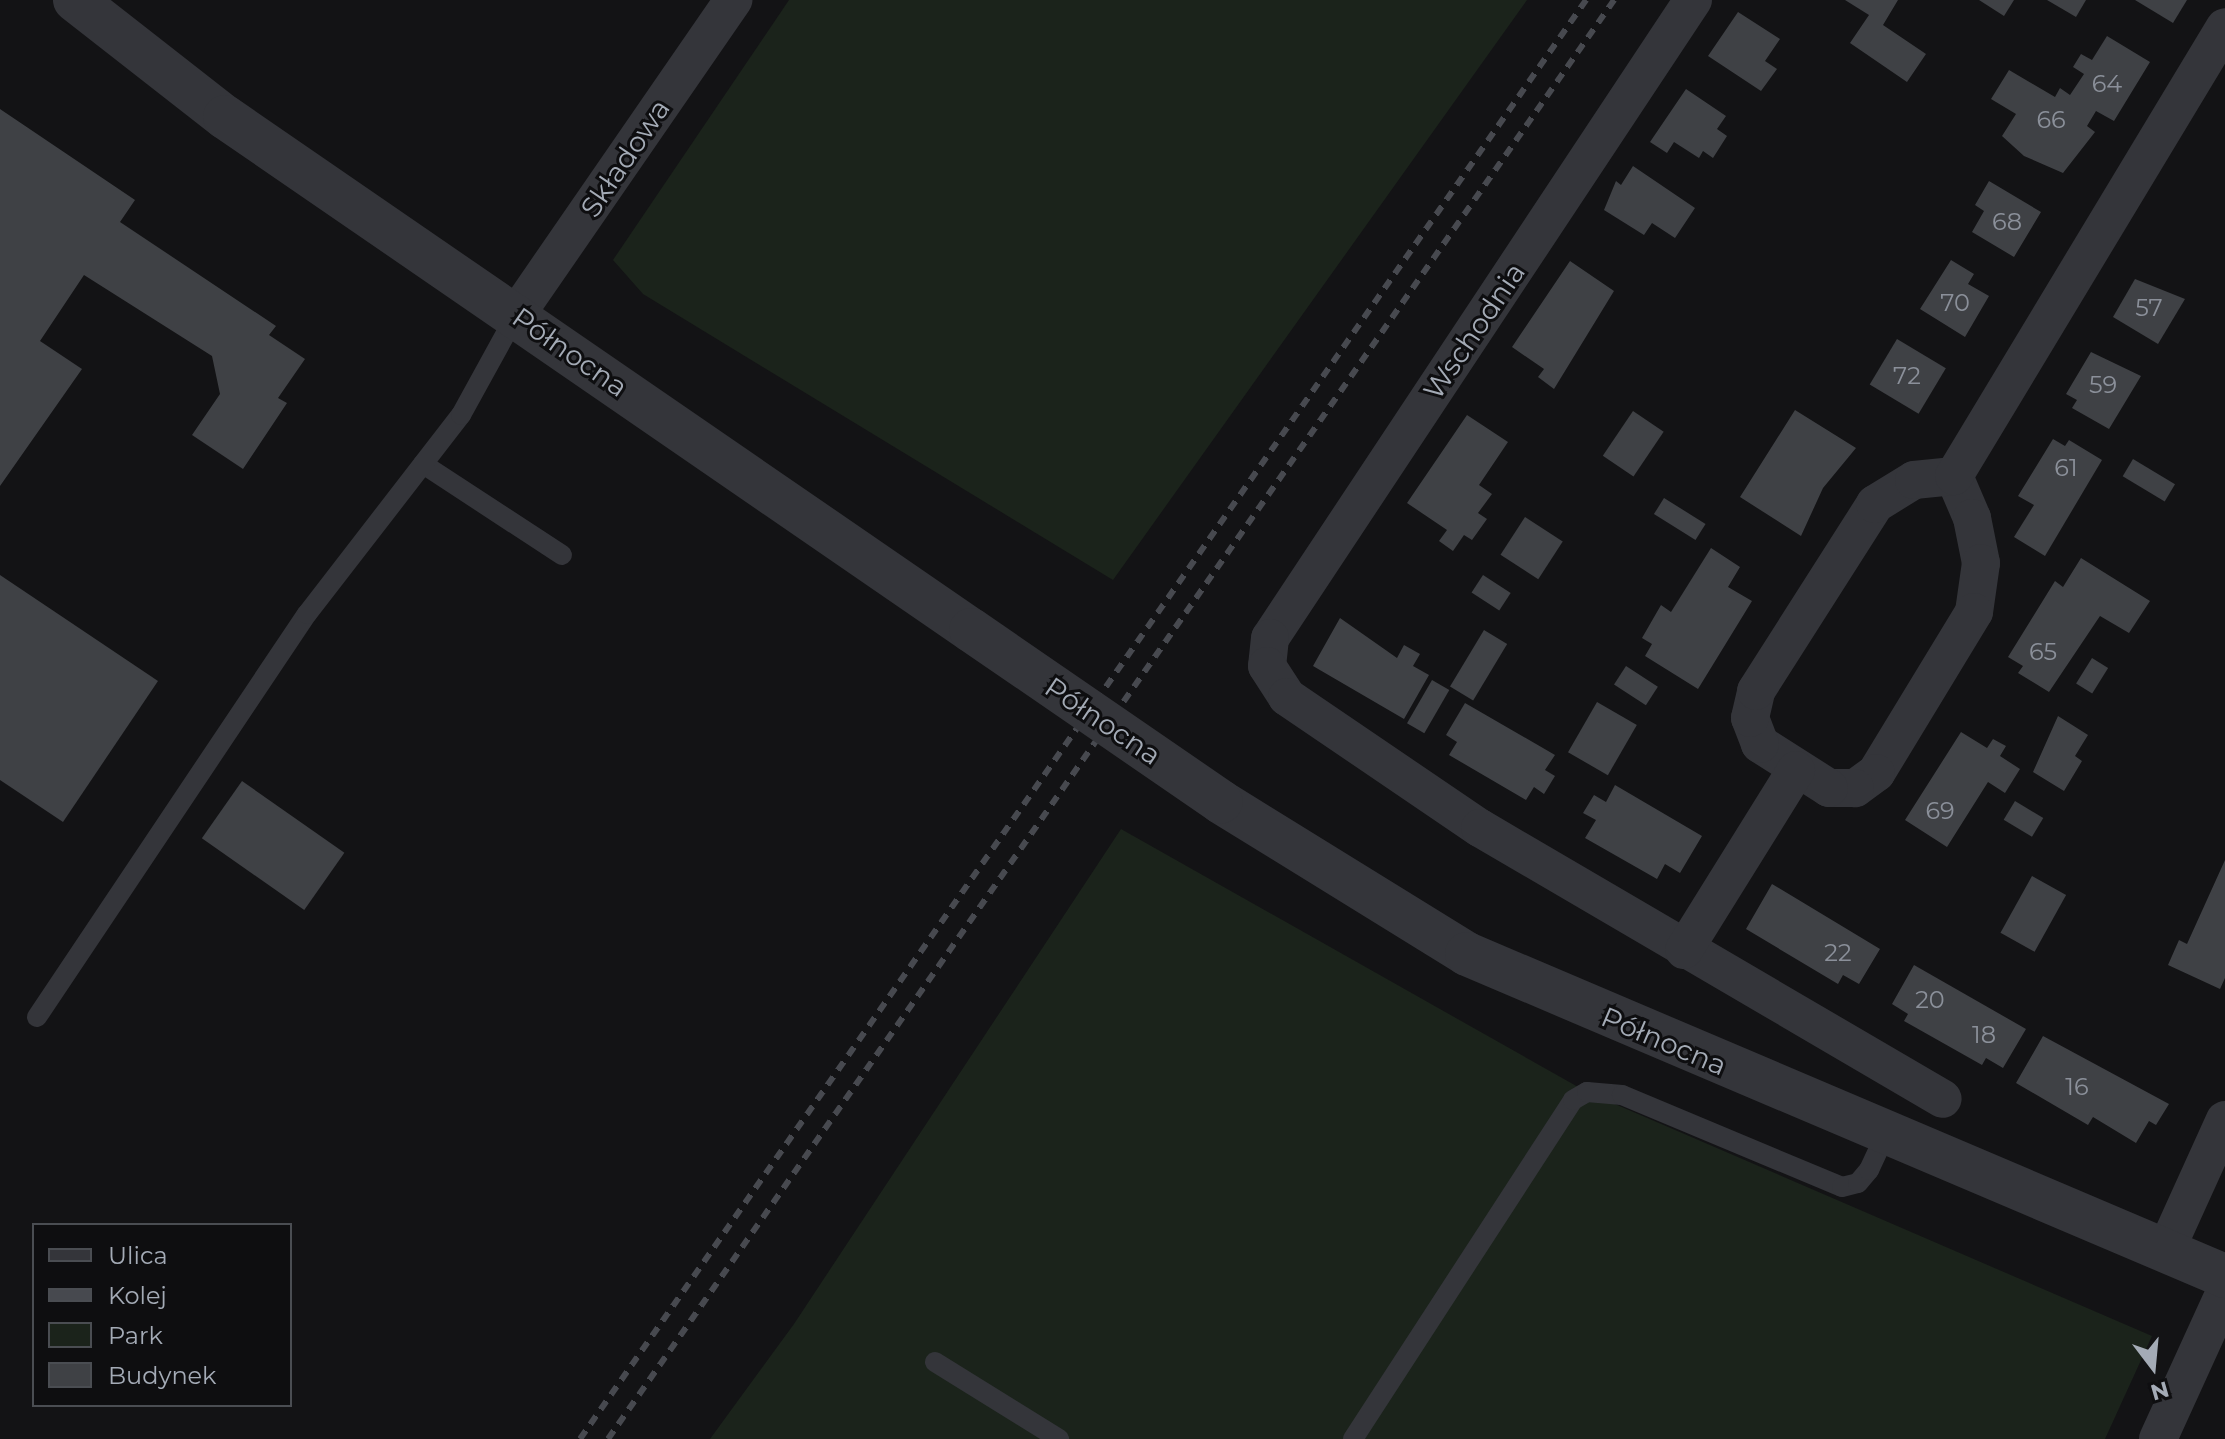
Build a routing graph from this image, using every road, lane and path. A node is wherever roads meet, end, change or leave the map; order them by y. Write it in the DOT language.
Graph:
graph roads {
  1 [pos="75,0"];
  2 [pos="733,0"];
  3 [pos="1693,0"];
  4 [pos="2225,27"];
  5 [pos="516,315"];
  6 [pos="423,464"];
  7 [pos="1954,476"];
  8 [pos="562,555"];
  9 [pos="1796,770"];
  10 [pos="1684,950"];
  11 [pos="37,1017"];
  12 [pos="1943,1099"];
  13 [pos="2225,1120"];
  14 [pos="1885,1136"];
  15 [pos="2165,1252"];
  16 [pos="2225,1276"];
  17 [pos="2225,1292"];
  18 [pos="935,1362"];
  19 [pos="1059,1439"];
  20 [pos="1353,1439"];
  21 [pos="2158,1439"];
  1 -- 5 [label="street, Północna"];
  2 -- 5 [label="street, Składowa"];
  3 -- 10 [label="street, Wschodnia"];
  4 -- 7 [label="street"];
  5 -- 6 [label="lane"];
  5 -- 14 [label="street, Północna, bridge"];
  6 -- 8 [label="lane"];
  6 -- 11 [label="lane"];
  7 -- 9 [label="street"];
  7 -- 9 [label="street"];
  9 -- 10 [label="street"];
  10 -- 12 [label="street"];
  13 -- 15 [label="street"];
  14 -- 15 [label="street, Północna"];
  14 -- 20 [label="lane"];
  15 -- 16 [label="street, Północna"];
  17 -- 21 [label="street"];
  18 -- 19 [label="lane"];
}
